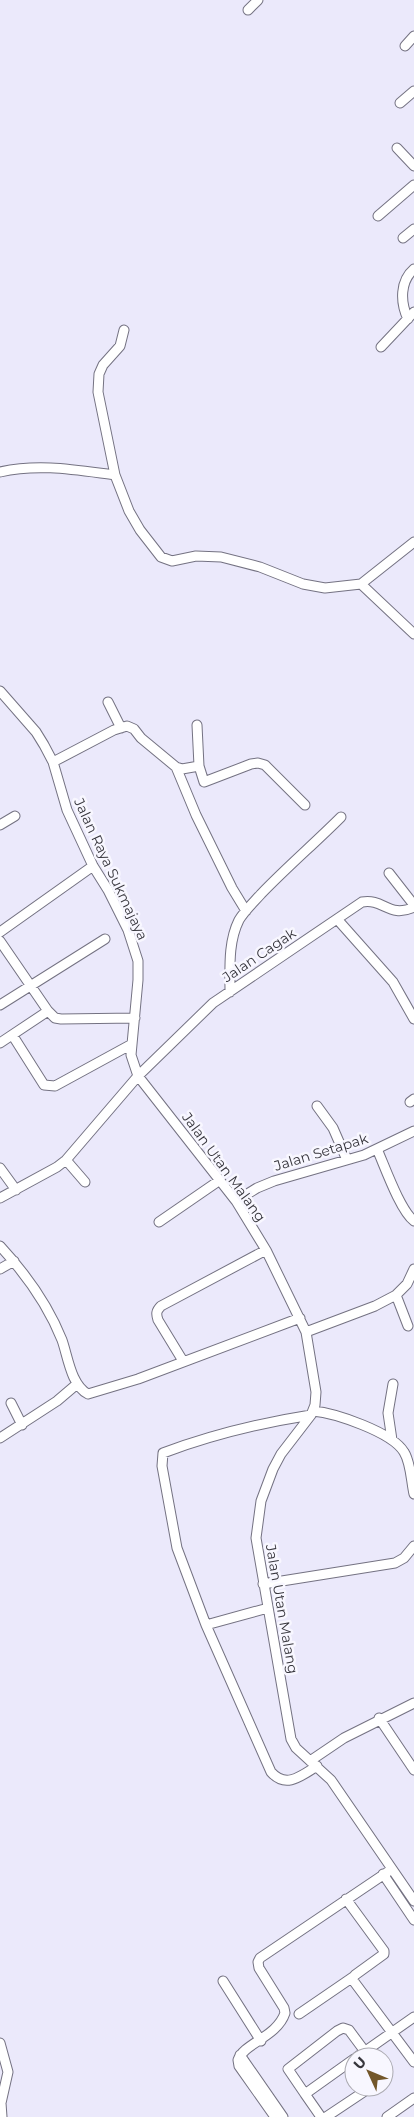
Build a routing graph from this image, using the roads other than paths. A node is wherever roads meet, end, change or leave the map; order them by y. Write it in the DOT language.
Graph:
graph roads {
  1 [pos="258,0"];
  2 [pos="248,10"];
  3 [pos="414,36"];
  4 [pos="404,46"];
  5 [pos="414,91"];
  6 [pos="400,104"];
  7 [pos="397,148"];
  8 [pos="414,166"];
  9 [pos="414,185"];
  10 [pos="378,216"];
  11 [pos="414,229"];
  12 [pos="403,238"];
  13 [pos="414,269"];
  14 [pos="411,315"];
  15 [pos="124,330"];
  16 [pos="381,347"];
  17 [pos="0,472"];
  18 [pos="115,475"];
  19 [pos="414,542"];
  20 [pos="361,584"];
  21 [pos="411,623"];
  22 [pos="414,634"];
  23 [pos="0,690"];
  24 [pos="108,702"];
  25 [pos="197,725"];
  26 [pos="121,728"];
  27 [pos="53,762"];
  28 [pos="199,766"];
  29 [pos="176,767"];
  30 [pos="304,805"];
  31 [pos="15,816"];
  32 [pos="341,817"];
  33 [pos="0,825"];
  34 [pos="93,866"];
  35 [pos="388,873"];
  36 [pos="414,906"];
  37 [pos="246,911"];
  38 [pos="337,919"];
  39 [pos="0,932"];
  40 [pos="105,939"];
  41 [pos="0,941"];
  42 [pos="29,985"];
  43 [pos="230,992"];
  44 [pos="0,1005"];
  45 [pos="48,1011"];
  46 [pos="135,1018"];
  47 [pos="414,1019"];
  48 [pos="13,1036"];
  49 [pos="0,1043"];
  50 [pos="132,1044"];
  51 [pos="138,1076"];
  52 [pos="317,1106"];
  53 [pos="414,1131"];
  54 [pos="377,1149"];
  55 [pos="66,1160"];
  56 [pos="347,1160"];
  57 [pos="0,1168"];
  58 [pos="220,1180"];
  59 [pos="86,1182"];
  60 [pos="16,1190"];
  61 [pos="0,1198"];
  62 [pos="236,1201"];
  63 [pos="414,1221"];
  64 [pos="159,1222"];
  65 [pos="0,1246"];
  66 [pos="266,1250"];
  67 [pos="14,1261"];
  68 [pos="0,1269"];
  69 [pos="414,1269"];
  70 [pos="396,1296"];
  71 [pos="300,1318"];
  72 [pos="408,1326"];
  73 [pos="306,1332"];
  74 [pos="183,1361"];
  75 [pos="77,1384"];
  76 [pos="393,1384"];
  77 [pos="11,1403"];
  78 [pos="312,1413"];
  79 [pos="22,1425"];
  80 [pos="0,1438"];
  81 [pos="392,1440"];
  82 [pos="410,1455"];
  83 [pos="414,1494"];
  84 [pos="414,1546"];
  85 [pos="263,1584"];
  86 [pos="268,1608"];
  87 [pos="206,1624"];
  88 [pos="414,1702"];
  89 [pos="379,1718"];
  90 [pos="314,1763"];
  91 [pos="414,1770"];
  92 [pos="392,1869"];
  93 [pos="383,1874"];
  94 [pos="346,1899"];
  95 [pos="414,1901"];
  96 [pos="414,1920"];
  97 [pos="353,1977"];
  98 [pos="223,1980"];
  99 [pos="299,2014"];
  100 [pos="414,2017"];
  101 [pos="392,2032"];
  102 [pos="261,2040"];
  103 [pos="0,2043"];
  104 [pos="362,2047"];
  105 [pos="375,2047"];
  106 [pos="240,2055"];
  107 [pos="414,2062"];
  108 [pos="344,2066"];
  109 [pos="305,2094"];
  110 [pos="356,2097"];
  111 [pos="414,2098"];
  112 [pos="2,2117"];
  113 [pos="274,2117"];
  114 [pos="283,2117"];
  115 [pos="321,2117"];
  116 [pos="326,2117"];
  117 [pos="387,2117"];
  1 -- 2 [label="street"];
  3 -- 4 [label="street"];
  5 -- 6 [label="street"];
  7 -- 8 [label="street"];
  9 -- 10 [label="street"];
  11 -- 12 [label="street"];
  13 -- 14 [label="street"];
  14 -- 16 [label="street"];
  15 -- 18 [label="street"];
  17 -- 18 [label="street"];
  18 -- 20 [label="street"];
  19 -- 20 [label="street"];
  20 -- 21 [label="street"];
  21 -- 22 [label="street"];
  23 -- 27 [label="street, Jalan Raya Sukmajaya"];
  24 -- 26 [label="street"];
  25 -- 28 [label="street"];
  26 -- 27 [label="street"];
  26 -- 29 [label="street"];
  27 -- 34 [label="street, Jalan Raya Sukmajaya"];
  28 -- 29 [label="street"];
  28 -- 30 [label="street"];
  29 -- 37 [label="street"];
  31 -- 33 [label="street"];
  32 -- 37 [label="street"];
  34 -- 39 [label="street"];
  34 -- 46 [label="street, Jalan Raya Sukmajaya"];
  35 -- 36 [label="street"];
  36 -- 38 [label="street, Jalan Cagak"];
  37 -- 43 [label="street"];
  38 -- 43 [label="street, Jalan Cagak"];
  38 -- 47 [label="street"];
  40 -- 42 [label="street"];
  41 -- 42 [label="street"];
  42 -- 44 [label="street"];
  42 -- 45 [label="street"];
  43 -- 51 [label="street, Jalan Cagak"];
  45 -- 46 [label="street"];
  45 -- 48 [label="street"];
  46 -- 50 [label="street, Jalan Raya Sukmajaya"];
  48 -- 49 [label="street"];
  48 -- 50 [label="street"];
  50 -- 51 [label="street, Jalan Raya Sukmajaya"];
  51 -- 55 [label="street, Jalan Cagak"];
  51 -- 58 [label="street, Jalan Utan Malang"];
  52 -- 56 [label="street"];
  53 -- 54 [label="street, Jalan Setapak"];
  54 -- 56 [label="street, Jalan Setapak"];
  54 -- 63 [label="street"];
  55 -- 59 [label="street"];
  55 -- 60 [label="street, Jalan Cagak"];
  56 -- 62 [label="street, Jalan Setapak"];
  57 -- 60 [label="street"];
  58 -- 62 [label="street, Jalan Utan Malang"];
  58 -- 64 [label="street"];
  60 -- 61 [label="street, Jalan Cagak"];
  62 -- 66 [label="street, Jalan Utan Malang"];
  65 -- 67 [label="street"];
  66 -- 71 [label="street, Jalan Utan Malang"];
  66 -- 74 [label="street"];
  67 -- 68 [label="street"];
  67 -- 75 [label="street"];
  69 -- 70 [label="street"];
  70 -- 72 [label="street"];
  70 -- 73 [label="street"];
  71 -- 73 [label="street, Jalan Utan Malang"];
  71 -- 74 [label="street"];
  73 -- 78 [label="street, Jalan Utan Malang"];
  74 -- 75 [label="street"];
  75 -- 79 [label="street"];
  76 -- 81 [label="street"];
  77 -- 79 [label="street"];
  78 -- 81 [label="street"];
  78 -- 85 [label="street, Jalan Utan Malang"];
  78 -- 87 [label="street"];
  79 -- 80 [label="street"];
  81 -- 82 [label="street"];
  82 -- 83 [label="street"];
  84 -- 85 [label="street"];
  85 -- 86 [label="street, Jalan Utan Malang"];
  86 -- 87 [label="street"];
  86 -- 90 [label="street, Jalan Utan Malang"];
  87 -- 90 [label="street"];
  88 -- 89 [label="street"];
  89 -- 90 [label="street"];
  89 -- 91 [label="street"];
  90 -- 92 [label="street, Jalan Utan Malang"];
  92 -- 93 [label="street"];
  92 -- 95 [label="street, Jalan Utan Malang"];
  93 -- 94 [label="street"];
  93 -- 96 [label="street"];
  94 -- 97 [label="street"];
  94 -- 102 [label="street"];
  97 -- 99 [label="street"];
  97 -- 101 [label="street"];
  98 -- 102 [label="street"];
  100 -- 101 [label="street"];
  101 -- 105 [label="street"];
  101 -- 107 [label="street"];
  102 -- 106 [label="street"];
  103 -- 112 [label="street"];
  104 -- 109 [label="street"];
  106 -- 113 [label="street"];
  106 -- 114 [label="street"];
  108 -- 109 [label="street"];
  109 -- 115 [label="street"];
  110 -- 116 [label="street"];
  111 -- 117 [label="street"];
}
